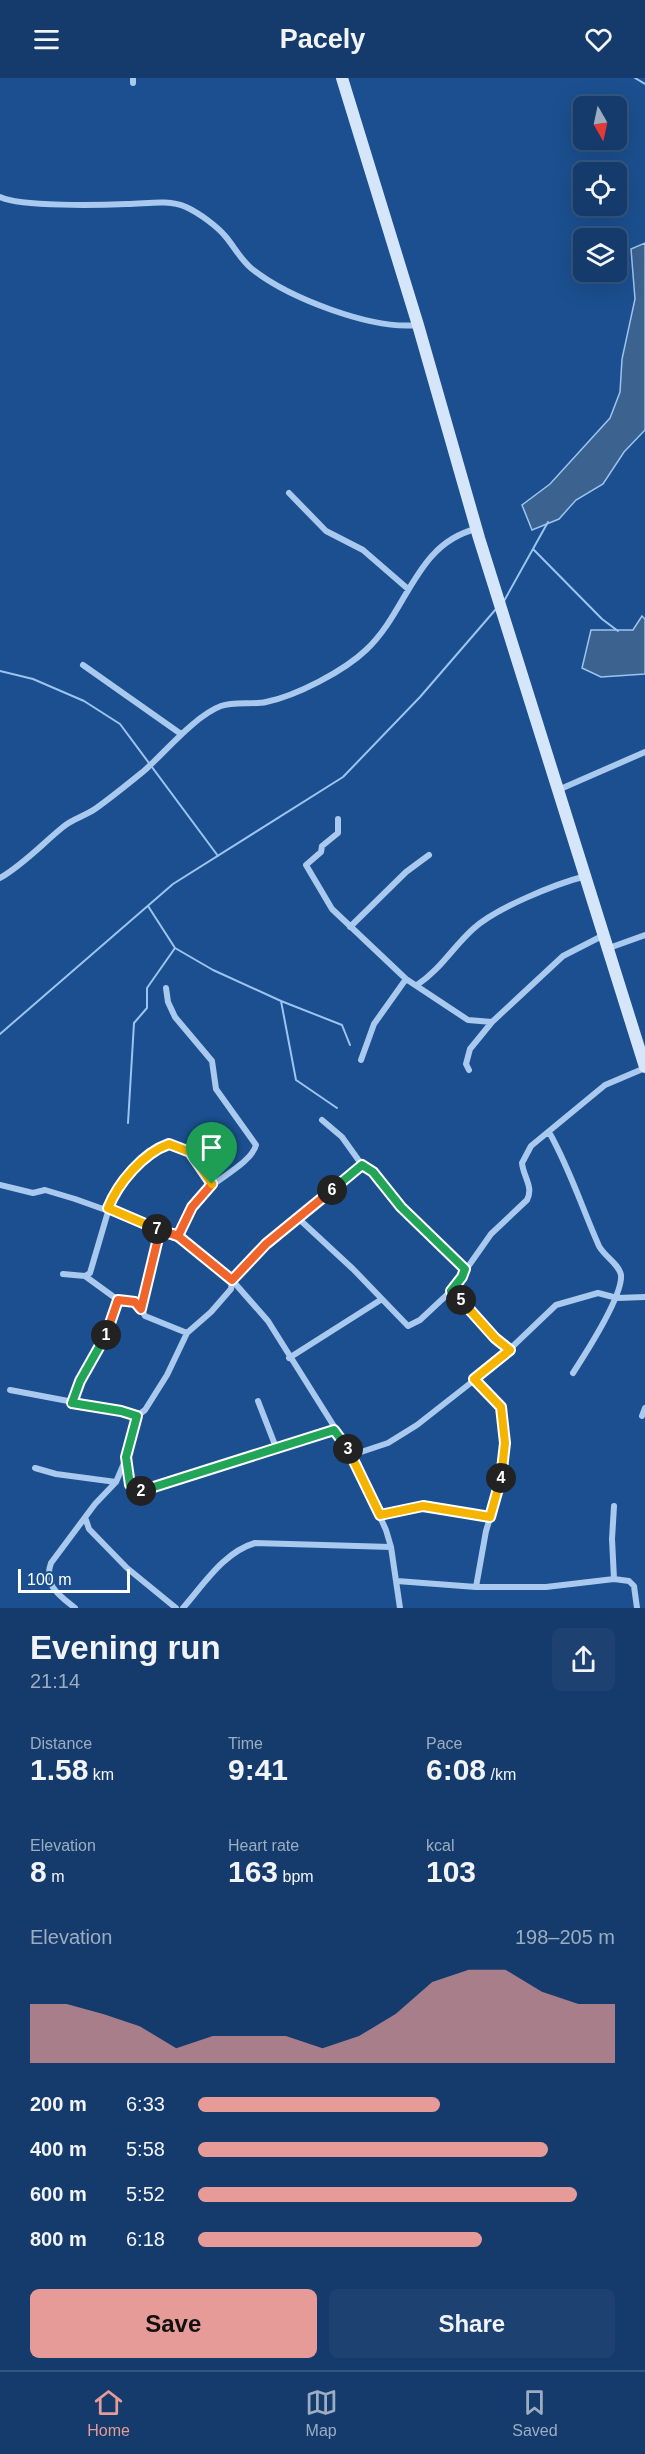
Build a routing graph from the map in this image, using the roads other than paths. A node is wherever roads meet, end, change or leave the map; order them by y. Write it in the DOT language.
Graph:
graph roads {
  1 [pos="342,78"];
  2 [pos="0,197"];
  3 [pos="418,325"];
  4 [pos="289,493"];
  5 [pos="477,528"];
  6 [pos="408,589"];
  7 [pos="83,664"];
  8 [pos="181,734"];
  9 [pos="645,752"];
  10 [pos="558,790"];
  11 [pos="338,819"];
  12 [pos="429,855"];
  13 [pos="587,876"];
  14 [pos="0,878"];
  15 [pos="350,927"];
  16 [pos="605,934"];
  17 [pos="645,935"];
  18 [pos="609,948"];
  19 [pos="406,979"];
  20 [pos="417,985"];
  21 [pos="165,988"];
  22 [pos="492,1022"];
  23 [pos="362,1060"];
  24 [pos="645,1068"];
  25 [pos="469,1070"];
  26 [pos="322,1120"];
  27 [pos="549,1132"];
  28 [pos="362,1165"];
  29 [pos="212,1184"];
  30 [pos="0,1185"];
  31 [pos="108,1208"];
  32 [pos="298,1219"];
  33 [pos="160,1230"];
  34 [pos="178,1236"];
  35 [pos="465,1269"];
  36 [pos="63,1274"];
  37 [pos="85,1276"];
  38 [pos="232,1280"];
  39 [pos="451,1291"];
  40 [pos="645,1297"];
  41 [pos="617,1298"];
  42 [pos="382,1299"];
  43 [pos="118,1300"];
  44 [pos="141,1309"];
  45 [pos="187,1333"];
  46 [pos="510,1350"];
  47 [pos="289,1358"];
  48 [pos="573,1373"];
  49 [pos="474,1379"];
  50 [pos="10,1390"];
  51 [pos="258,1401"];
  52 [pos="72,1403"];
  53 [pos="645,1408"];
  54 [pos="137,1416"];
  55 [pos="642,1416"];
  56 [pos="334,1430"];
  57 [pos="277,1450"];
  58 [pos="352,1455"];
  59 [pos="126,1457"];
  60 [pos="35,1468"];
  61 [pos="116,1482"];
  62 [pos="614,1506"];
  63 [pos="380,1515"];
  64 [pos="490,1517"];
  65 [pos="86,1520"];
  66 [pos="392,1547"];
  67 [pos="614,1579"];
  68 [pos="397,1581"];
  69 [pos="476,1587"];
  70 [pos="75,1608"];
  71 [pos="176,1608"];
  72 [pos="183,1608"];
  73 [pos="400,1608"];
  74 [pos="637,1608"];
  1 -- 3 [label="main road"];
  2 -- 3 [label="street"];
  3 -- 5 [label="main road"];
  4 -- 6 [label="street"];
  5 -- 6 [label="street"];
  5 -- 10 [label="main road"];
  6 -- 8 [label="street"];
  7 -- 8 [label="street"];
  8 -- 14 [label="street"];
  9 -- 10 [label="street"];
  10 -- 13 [label="main road"];
  11 -- 15 [label="street"];
  12 -- 15 [label="street"];
  13 -- 16 [label="main road"];
  13 -- 20 [label="street"];
  15 -- 19 [label="street"];
  16 -- 18 [label="main road"];
  16 -- 22 [label="street"];
  17 -- 18 [label="street"];
  18 -- 24 [label="main road"];
  19 -- 20 [label="street"];
  19 -- 23 [label="street"];
  20 -- 22 [label="street"];
  21 -- 29 [label="street"];
  22 -- 25 [label="street"];
  24 -- 27 [label="street"];
  26 -- 28 [label="street"];
  27 -- 35 [label="street"];
  27 -- 41 [label="street"];
  28 -- 32 [label="street"];
  28 -- 35 [label="street"];
  29 -- 31 [label="street"];
  29 -- 34 [label="street"];
  30 -- 31 [label="street"];
  31 -- 33 [label="street"];
  31 -- 37 [label="street"];
  32 -- 38 [label="street"];
  32 -- 42 [label="street"];
  33 -- 34 [label="street"];
  33 -- 44 [label="street"];
  34 -- 38 [label="street"];
  35 -- 39 [label="street"];
  36 -- 37 [label="street"];
  37 -- 43 [label="street"];
  38 -- 45 [label="street"];
  38 -- 47 [label="street"];
  39 -- 42 [label="street"];
  39 -- 46 [label="street"];
  40 -- 41 [label="street"];
  41 -- 46 [label="street"];
  41 -- 48 [label="street"];
  42 -- 47 [label="street"];
  43 -- 44 [label="street"];
  43 -- 52 [label="street"];
  44 -- 45 [label="street"];
  45 -- 54 [label="street"];
  46 -- 49 [label="street"];
  47 -- 56 [label="street"];
  49 -- 58 [label="street"];
  49 -- 64 [label="street"];
  50 -- 52 [label="street"];
  51 -- 57 [label="street"];
  52 -- 54 [label="street"];
  53 -- 55 [label="street"];
  54 -- 59 [label="street"];
  56 -- 57 [label="street"];
  56 -- 58 [label="street"];
  57 -- 59 [label="street"];
  58 -- 63 [label="street"];
  59 -- 61 [label="street"];
  60 -- 61 [label="street"];
  61 -- 65 [label="street"];
  62 -- 67 [label="street"];
  63 -- 64 [label="street"];
  63 -- 66 [label="street"];
  64 -- 69 [label="street"];
  65 -- 70 [label="street"];
  65 -- 71 [label="street"];
  66 -- 68 [label="street"];
  66 -- 72 [label="street"];
  67 -- 69 [label="street"];
  67 -- 74 [label="street"];
  68 -- 69 [label="street"];
  68 -- 73 [label="street"];
}
